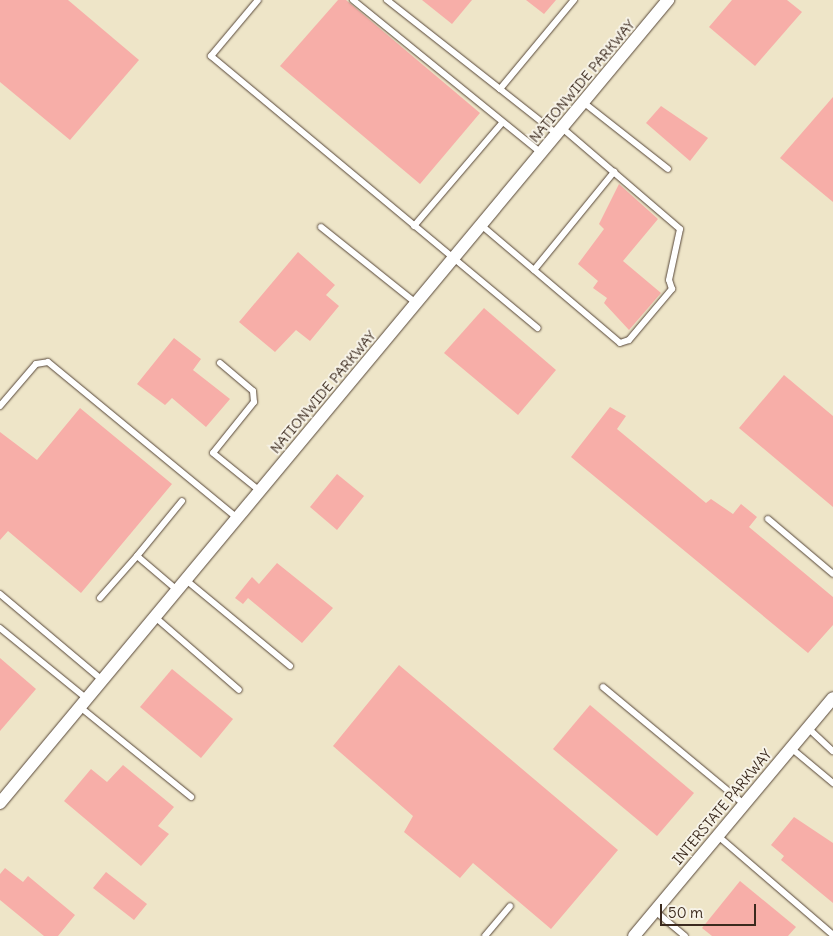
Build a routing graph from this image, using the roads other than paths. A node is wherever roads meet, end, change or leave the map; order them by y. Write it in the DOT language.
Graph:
graph roads {
  1 [pos="258,0"];
  2 [pos="353,0"];
  3 [pos="387,0"];
  4 [pos="574,0"];
  5 [pos="668,0"];
  6 [pos="500,89"];
  7 [pos="583,102"];
  8 [pos="502,123"];
  9 [pos="560,131"];
  10 [pos="541,153"];
  11 [pos="668,168"];
  12 [pos="614,172"];
  13 [pos="481,225"];
  14 [pos="414,226"];
  15 [pos="322,227"];
  16 [pos="454,257"];
  17 [pos="534,270"];
  18 [pos="416,303"];
  19 [pos="538,328"];
  20 [pos="220,363"];
  21 [pos="0,406"];
  22 [pos="260,491"];
  23 [pos="182,501"];
  24 [pos="237,518"];
  25 [pos="768,519"];
  26 [pos="137,556"];
  27 [pos="833,574"];
  28 [pos="186,580"];
  29 [pos="177,590"];
  30 [pos="0,594"];
  31 [pos="100,598"];
  32 [pos="155,617"];
  33 [pos="0,628"];
  34 [pos="290,666"];
  35 [pos="102,680"];
  36 [pos="603,687"];
  37 [pos="239,690"];
  38 [pos="833,698"];
  39 [pos="83,703"];
  40 [pos="808,728"];
  41 [pos="791,748"];
  42 [pos="833,751"];
  43 [pos="833,783"];
  44 [pos="191,797"];
  45 [pos="0,803"];
  46 [pos="744,804"];
  47 [pos="718,836"];
  48 [pos="510,906"];
  49 [pos="655,911"];
  50 [pos="833,935"];
  51 [pos="485,936"];
  52 [pos="634,936"];
  53 [pos="685,936"];
  1 -- 14 [label="lane"];
  2 -- 8 [label="lane"];
  3 -- 6 [label="lane"];
  4 -- 6 [label="lane"];
  5 -- 7 [label="street, NATIONWIDE PARKWAY"];
  6 -- 9 [label="lane"];
  7 -- 9 [label="street, NATIONWIDE PARKWAY"];
  7 -- 11 [label="lane"];
  8 -- 10 [label="lane"];
  8 -- 14 [label="lane"];
  9 -- 10 [label="street, NATIONWIDE PARKWAY"];
  9 -- 12 [label="lane"];
  10 -- 13 [label="street, NATIONWIDE PARKWAY"];
  12 -- 17 [label="lane"];
  12 -- 17 [label="lane"];
  13 -- 16 [label="street, NATIONWIDE PARKWAY"];
  13 -- 17 [label="lane"];
  14 -- 16 [label="lane"];
  15 -- 18 [label="lane"];
  16 -- 18 [label="street, NATIONWIDE PARKWAY"];
  16 -- 19 [label="lane"];
  18 -- 22 [label="street, NATIONWIDE PARKWAY"];
  20 -- 22 [label="lane"];
  21 -- 24 [label="lane"];
  22 -- 24 [label="street, NATIONWIDE PARKWAY"];
  23 -- 26 [label="lane"];
  24 -- 28 [label="street, NATIONWIDE PARKWAY"];
  25 -- 27 [label="lane"];
  26 -- 29 [label="lane"];
  26 -- 31 [label="lane"];
  28 -- 29 [label="street, NATIONWIDE PARKWAY"];
  28 -- 34 [label="lane"];
  29 -- 32 [label="street, NATIONWIDE PARKWAY"];
  30 -- 35 [label="lane"];
  32 -- 35 [label="street, NATIONWIDE PARKWAY"];
  32 -- 37 [label="lane"];
  33 -- 39 [label="lane"];
  35 -- 39 [label="street, NATIONWIDE PARKWAY"];
  36 -- 46 [label="lane"];
  38 -- 40 [label="street, INTERSTATE PARKWAY"];
  39 -- 44 [label="lane"];
  39 -- 45 [label="street, NATIONWIDE PARKWAY"];
  40 -- 41 [label="street, INTERSTATE PARKWAY"];
  40 -- 42 [label="lane"];
  41 -- 43 [label="lane"];
  41 -- 46 [label="street, INTERSTATE PARKWAY"];
  46 -- 47 [label="street, INTERSTATE PARKWAY"];
  47 -- 49 [label="street, INTERSTATE PARKWAY"];
  47 -- 50 [label="lane"];
  48 -- 51 [label="lane"];
  49 -- 52 [label="street, INTERSTATE PARKWAY"];
  49 -- 53 [label="lane"];
}
